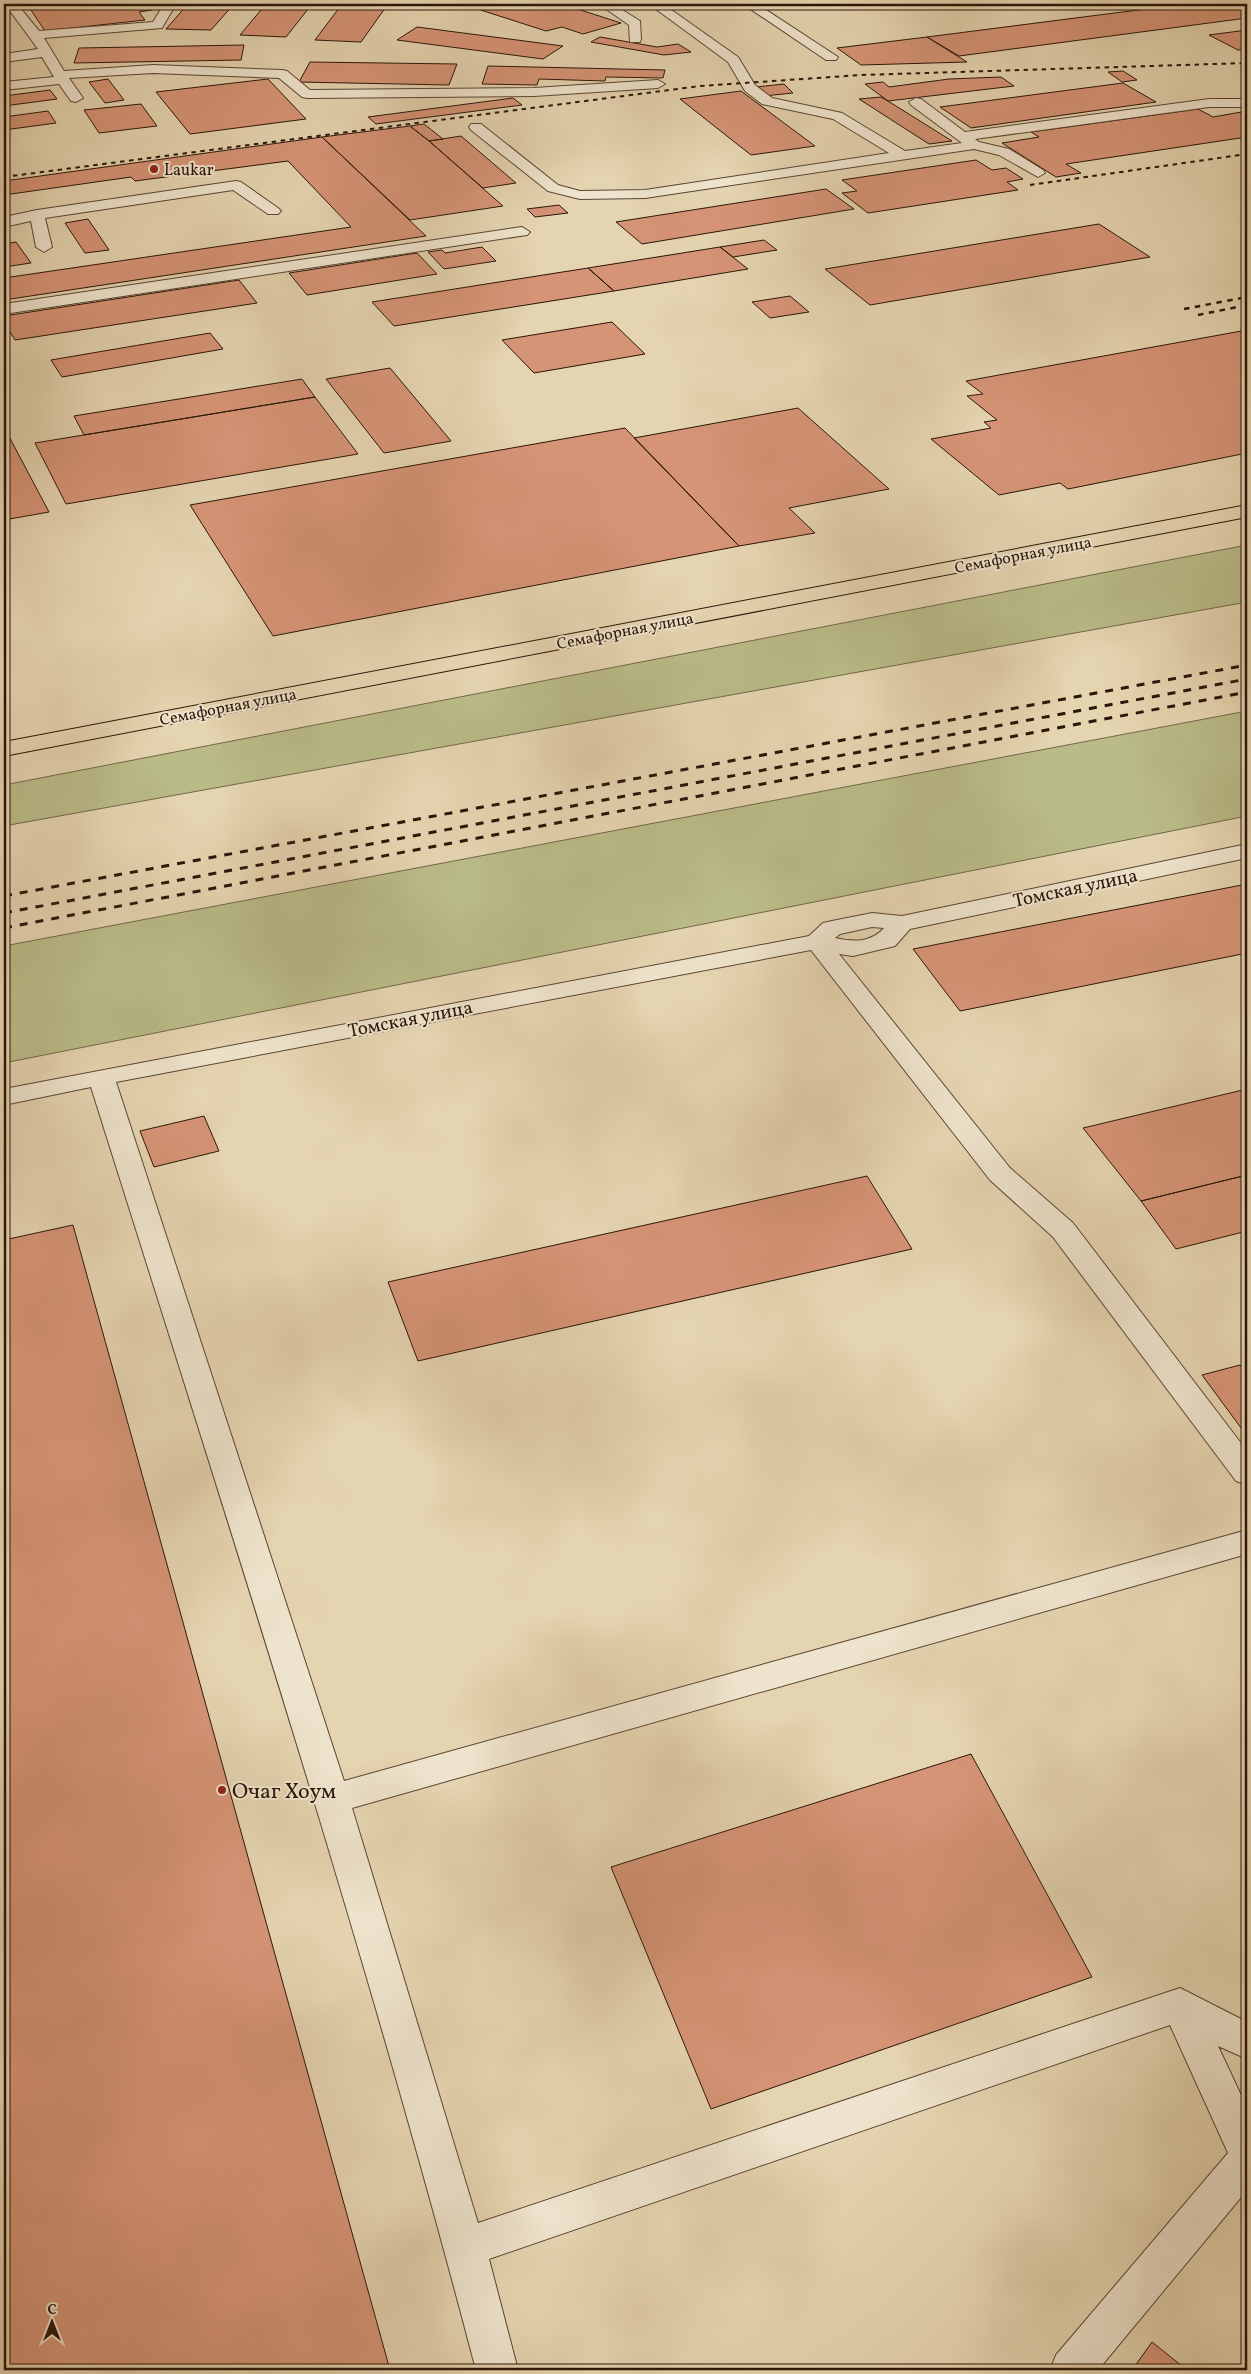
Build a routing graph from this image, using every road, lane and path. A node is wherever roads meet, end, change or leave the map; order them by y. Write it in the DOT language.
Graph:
graph roads {
  1 [pos="11,4"];
  2 [pos="170,4"];
  3 [pos="604,4"];
  4 [pos="655,4"];
  5 [pos="749,4"];
  6 [pos="36,35"];
  7 [pos="635,39"];
  8 [pos="47,52"];
  9 [pos="831,57"];
  10 [pos="4,58"];
  11 [pos="61,78"];
  12 [pos="658,84"];
  13 [pos="4,86"];
  14 [pos="76,98"];
  15 [pos="916,102"];
  16 [pos="1247,103"];
  17 [pos="476,127"];
  18 [pos="969,140"];
  19 [pos="903,156"];
  20 [pos="1038,173"];
  21 [pos="273,211"];
  22 [pos="37,215"];
  23 [pos="4,222"];
  24 [pos="522,232"];
  25 [pos="44,247"];
  26 [pos="4,309"];
  27 [pos="1247,511"];
  28 [pos="4,749"];
  29 [pos="1247,851"];
  30 [pos="817,942"];
  31 [pos="101,1077"];
  32 [pos="4,1097"];
  33 [pos="1247,1473"];
  34 [pos="1247,1542"];
  35 [pos="332,1799"];
  36 [pos="1180,2005"];
  37 [pos="1247,2042"];
  38 [pos="1247,2151"];
  39 [pos="1247,2160"];
  40 [pos="465,2247"];
  41 [pos="497,2370"];
  42 [pos="1071,2370"];
  1 -- 6 [label="street"];
  2 -- 6 [label="street"];
  3 -- 7 [label="street"];
  4 -- 19 [label="street"];
  5 -- 9 [label="street"];
  6 -- 8 [label="street"];
  8 -- 10 [label="street"];
  8 -- 11 [label="street"];
  11 -- 12 [label="street"];
  11 -- 13 [label="street"];
  11 -- 14 [label="street"];
  15 -- 18 [label="street"];
  16 -- 18 [label="street"];
  17 -- 19 [label="street"];
  18 -- 19 [label="street"];
  18 -- 20 [label="street"];
  21 -- 22 [label="street"];
  22 -- 23 [label="street"];
  22 -- 25 [label="street"];
  24 -- 26 [label="street"];
  27 -- 28 [label="highway, Семафорная улица"];
  29 -- 30 [label="street, Томская улица"];
  30 -- 31 [label="street, Томская улица"];
  30 -- 33 [label="street"];
  31 -- 32 [label="street, Томская улица"];
  31 -- 35 [label="street"];
  34 -- 35 [label="street"];
  35 -- 40 [label="street"];
  36 -- 37 [label="street"];
  36 -- 38 [label="street"];
  36 -- 40 [label="street"];
  39 -- 42 [label="street"];
  40 -- 41 [label="street"];
}
